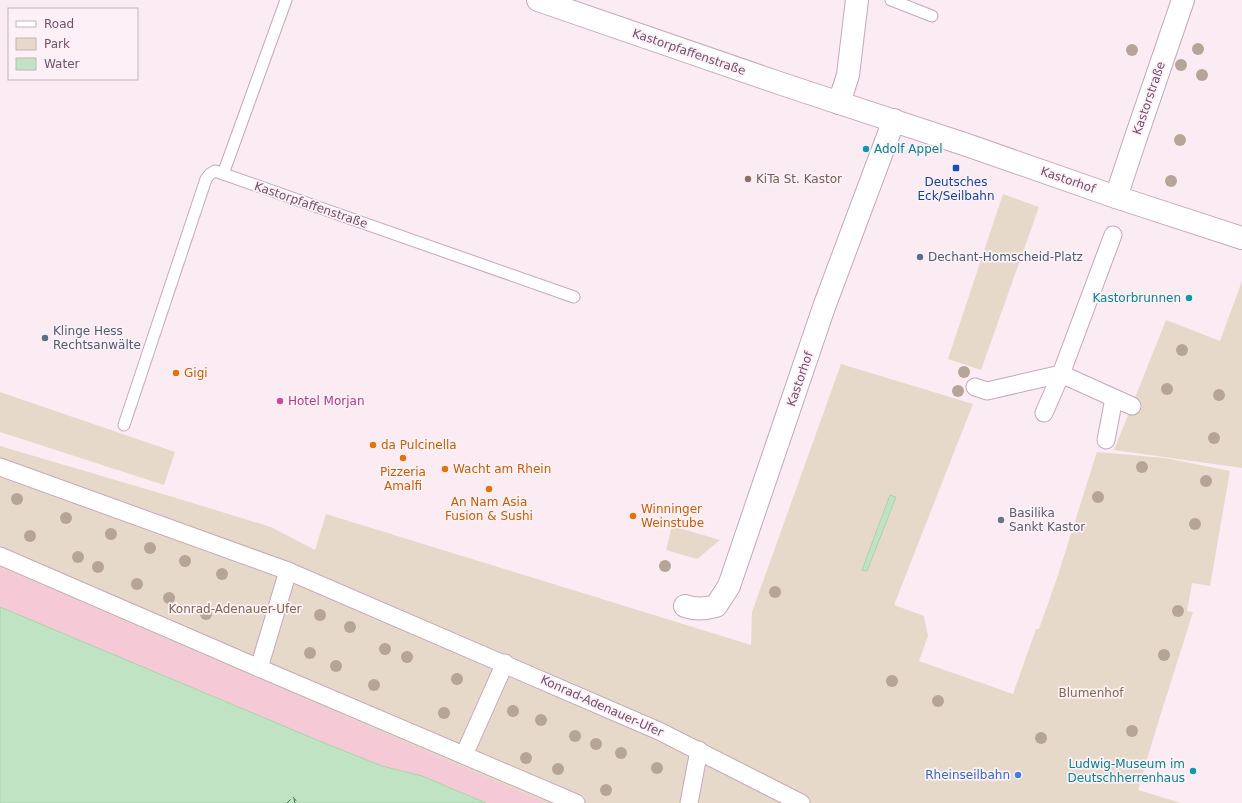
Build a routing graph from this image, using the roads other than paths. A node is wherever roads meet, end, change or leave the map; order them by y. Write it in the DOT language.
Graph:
graph roads {
  1 [pos="286,0"];
  2 [pos="538,0"];
  3 [pos="857,0"];
  4 [pos="891,0"];
  5 [pos="1183,0"];
  6 [pos="932,16"];
  7 [pos="839,103"];
  8 [pos="894,120"];
  9 [pos="223,174"];
  10 [pos="1116,197"];
  11 [pos="1113,234"];
  12 [pos="1242,238"];
  13 [pos="574,297"];
  14 [pos="1061,374"];
  15 [pos="975,387"];
  16 [pos="1114,398"];
  17 [pos="1132,406"];
  18 [pos="1044,413"];
  19 [pos="124,425"];
  20 [pos="1106,440"];
  21 [pos="0,467"];
  22 [pos="0,556"];
  23 [pos="288,571"];
  24 [pos="685,606"];
  25 [pos="505,663"];
  26 [pos="259,668"];
  27 [pos="699,750"];
  28 [pos="464,755"];
  29 [pos="576,803"];
  30 [pos="689,803"];
  31 [pos="801,803"];
  1 -- 9 [label="lane"];
  2 -- 7 [label="street, Kastorpfaffenstraße"];
  3 -- 7 [label="street"];
  4 -- 6 [label="lane"];
  5 -- 10 [label="street, Kastorstraße"];
  7 -- 8 [label="street, Kastorhof"];
  8 -- 10 [label="street, Kastorhof"];
  8 -- 24 [label="street, Kastorhof"];
  9 -- 13 [label="lane, Kastorpfaffenstraße"];
  9 -- 19 [label="lane"];
  10 -- 12 [label="street, Kastorhof"];
  11 -- 14 [label="street"];
  14 -- 15 [label="street"];
  14 -- 16 [label="street"];
  14 -- 18 [label="street"];
  16 -- 17 [label="street"];
  16 -- 20 [label="street"];
  21 -- 23 [label="street, Konrad-Adenauer-Ufer"];
  22 -- 26 [label="street"];
  23 -- 25 [label="street, Konrad-Adenauer-Ufer"];
  23 -- 26 [label="street"];
  25 -- 27 [label="street, Konrad-Adenauer-Ufer"];
  25 -- 28 [label="street"];
  26 -- 28 [label="street"];
  27 -- 30 [label="street"];
  27 -- 31 [label="street, Konrad-Adenauer-Ufer"];
  28 -- 29 [label="street"];
}
